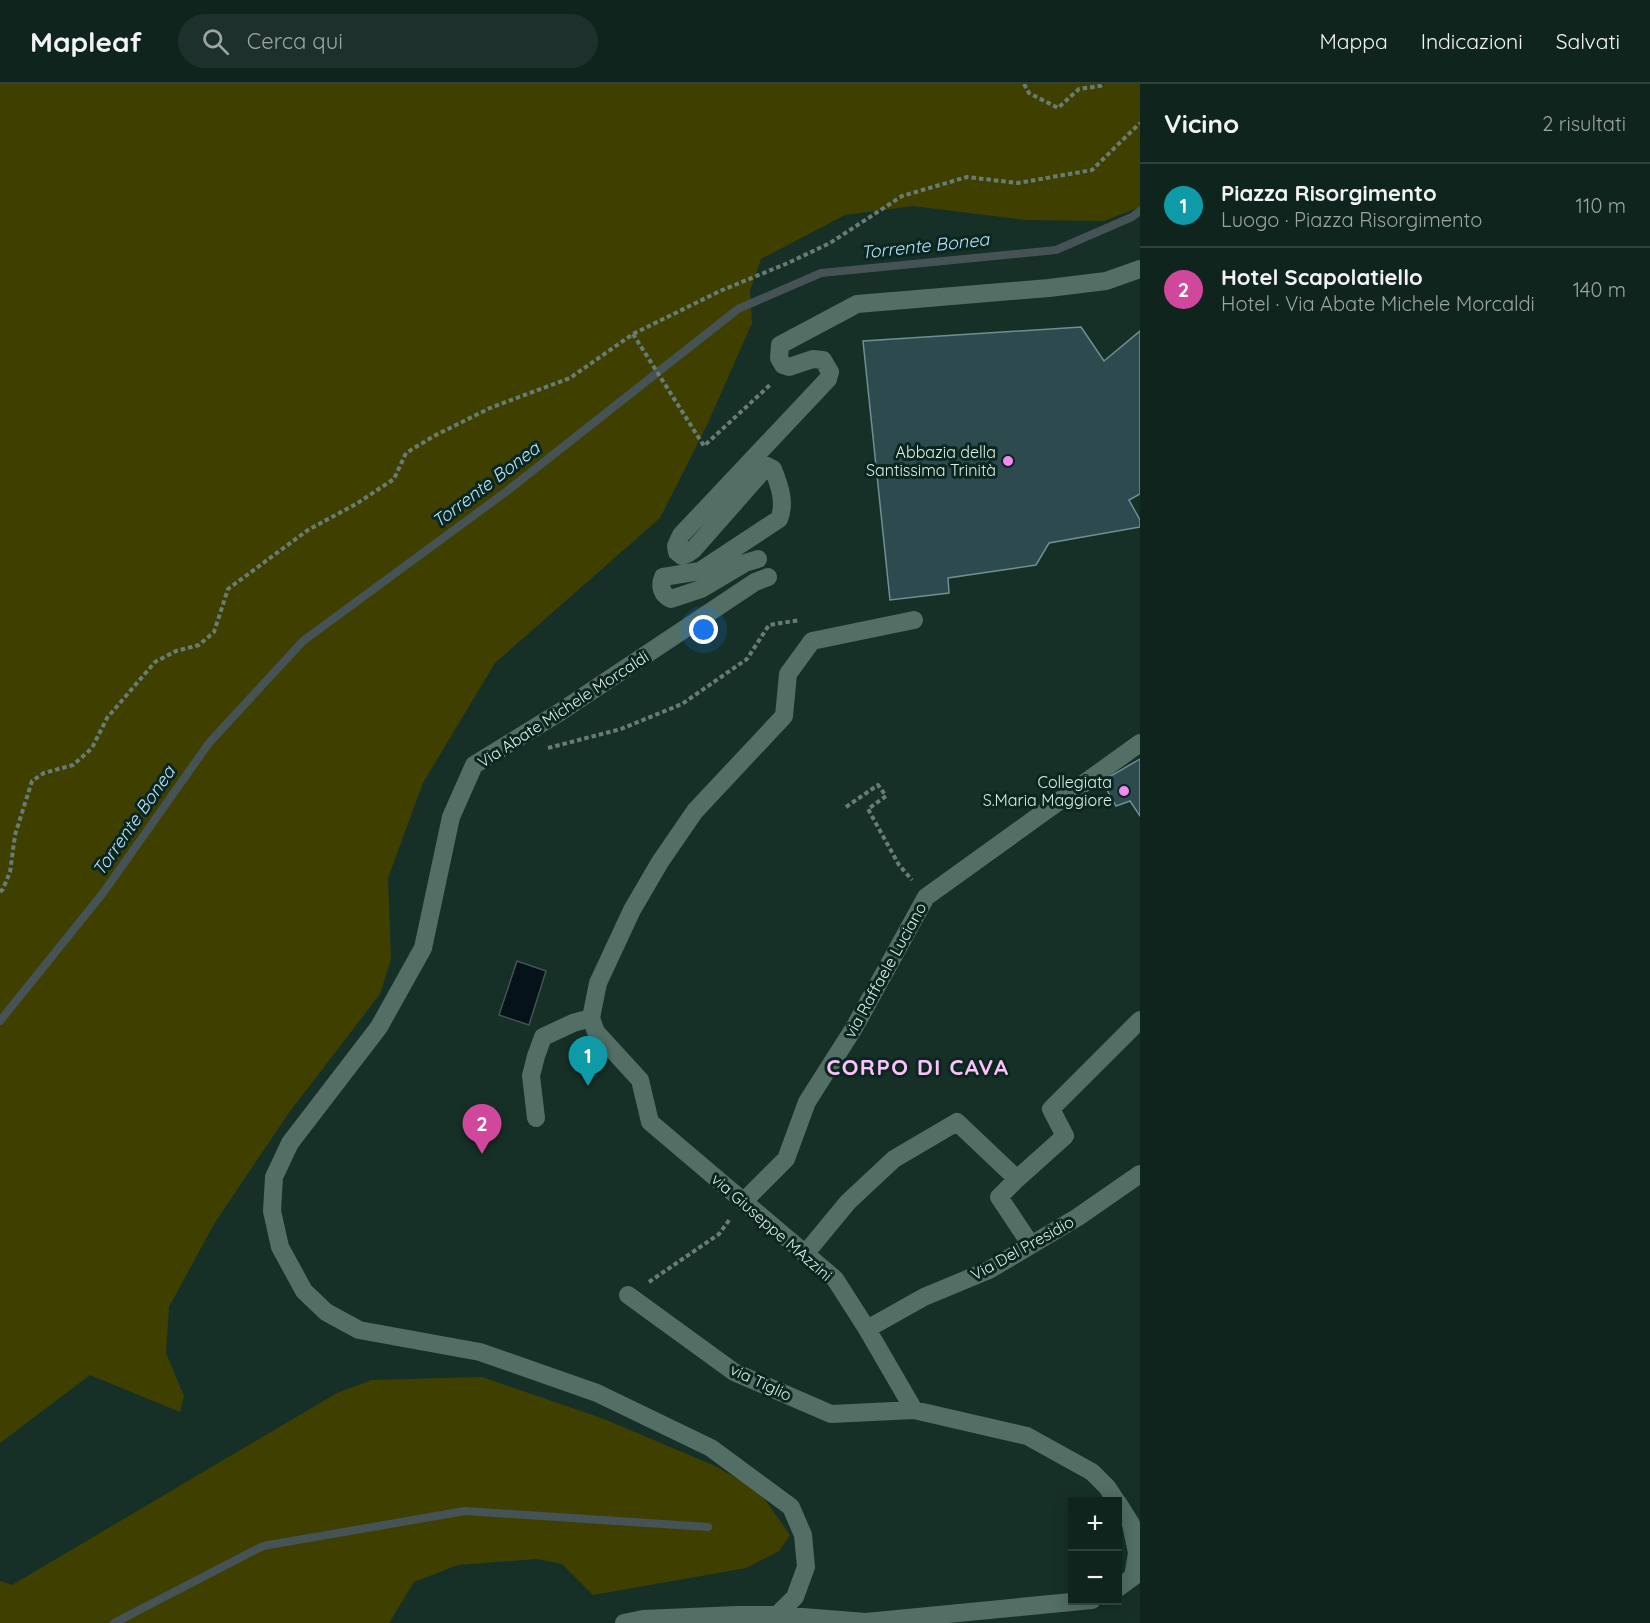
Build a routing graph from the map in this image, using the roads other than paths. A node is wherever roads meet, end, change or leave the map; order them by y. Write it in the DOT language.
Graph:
graph roads {
  1 [pos="1140,269"];
  2 [pos="758,559"];
  3 [pos="768,577"];
  4 [pos="914,620"];
  5 [pos="1140,743"];
  6 [pos="591,1018"];
  7 [pos="1140,1020"];
  8 [pos="536,1118"];
  9 [pos="1140,1174"];
  10 [pos="1017,1179"];
  11 [pos="743,1202"];
  12 [pos="1031,1245"];
  13 [pos="805,1254"];
  14 [pos="628,1295"];
  15 [pos="867,1329"];
  16 [pos="914,1410"];
  17 [pos="1114,1497"];
  18 [pos="1122,1510"];
  19 [pos="1122,1585"];
  20 [pos="1068,1602"];
  21 [pos="777,1615"];
  22 [pos="624,1623"];
  1 -- 2 [label="street"];
  3 -- 21 [label="street, Via Abate Michele Morcaldi"];
  4 -- 6 [label="street"];
  5 -- 11 [label="street, via Raffaele Luciano"];
  6 -- 8 [label="street"];
  6 -- 11 [label="street, via Giuseppe MAzzini"];
  7 -- 10 [label="street"];
  9 -- 12 [label="street, Via Del Presidio"];
  10 -- 12 [label="street"];
  10 -- 13 [label="street"];
  11 -- 13 [label="street, via Giuseppe MAzzini"];
  12 -- 15 [label="street, Via Del Presidio"];
  13 -- 15 [label="street, via Giuseppe MAzzini"];
  14 -- 16 [label="street, via Tiglio"];
  15 -- 16 [label="street, via Giuseppe MAzzini"];
  16 -- 17 [label="street, via Tiglio"];
  18 -- 19 [label="street, via Tiglio"];
  20 -- 21 [label="street"];
  21 -- 22 [label="street"];
}
